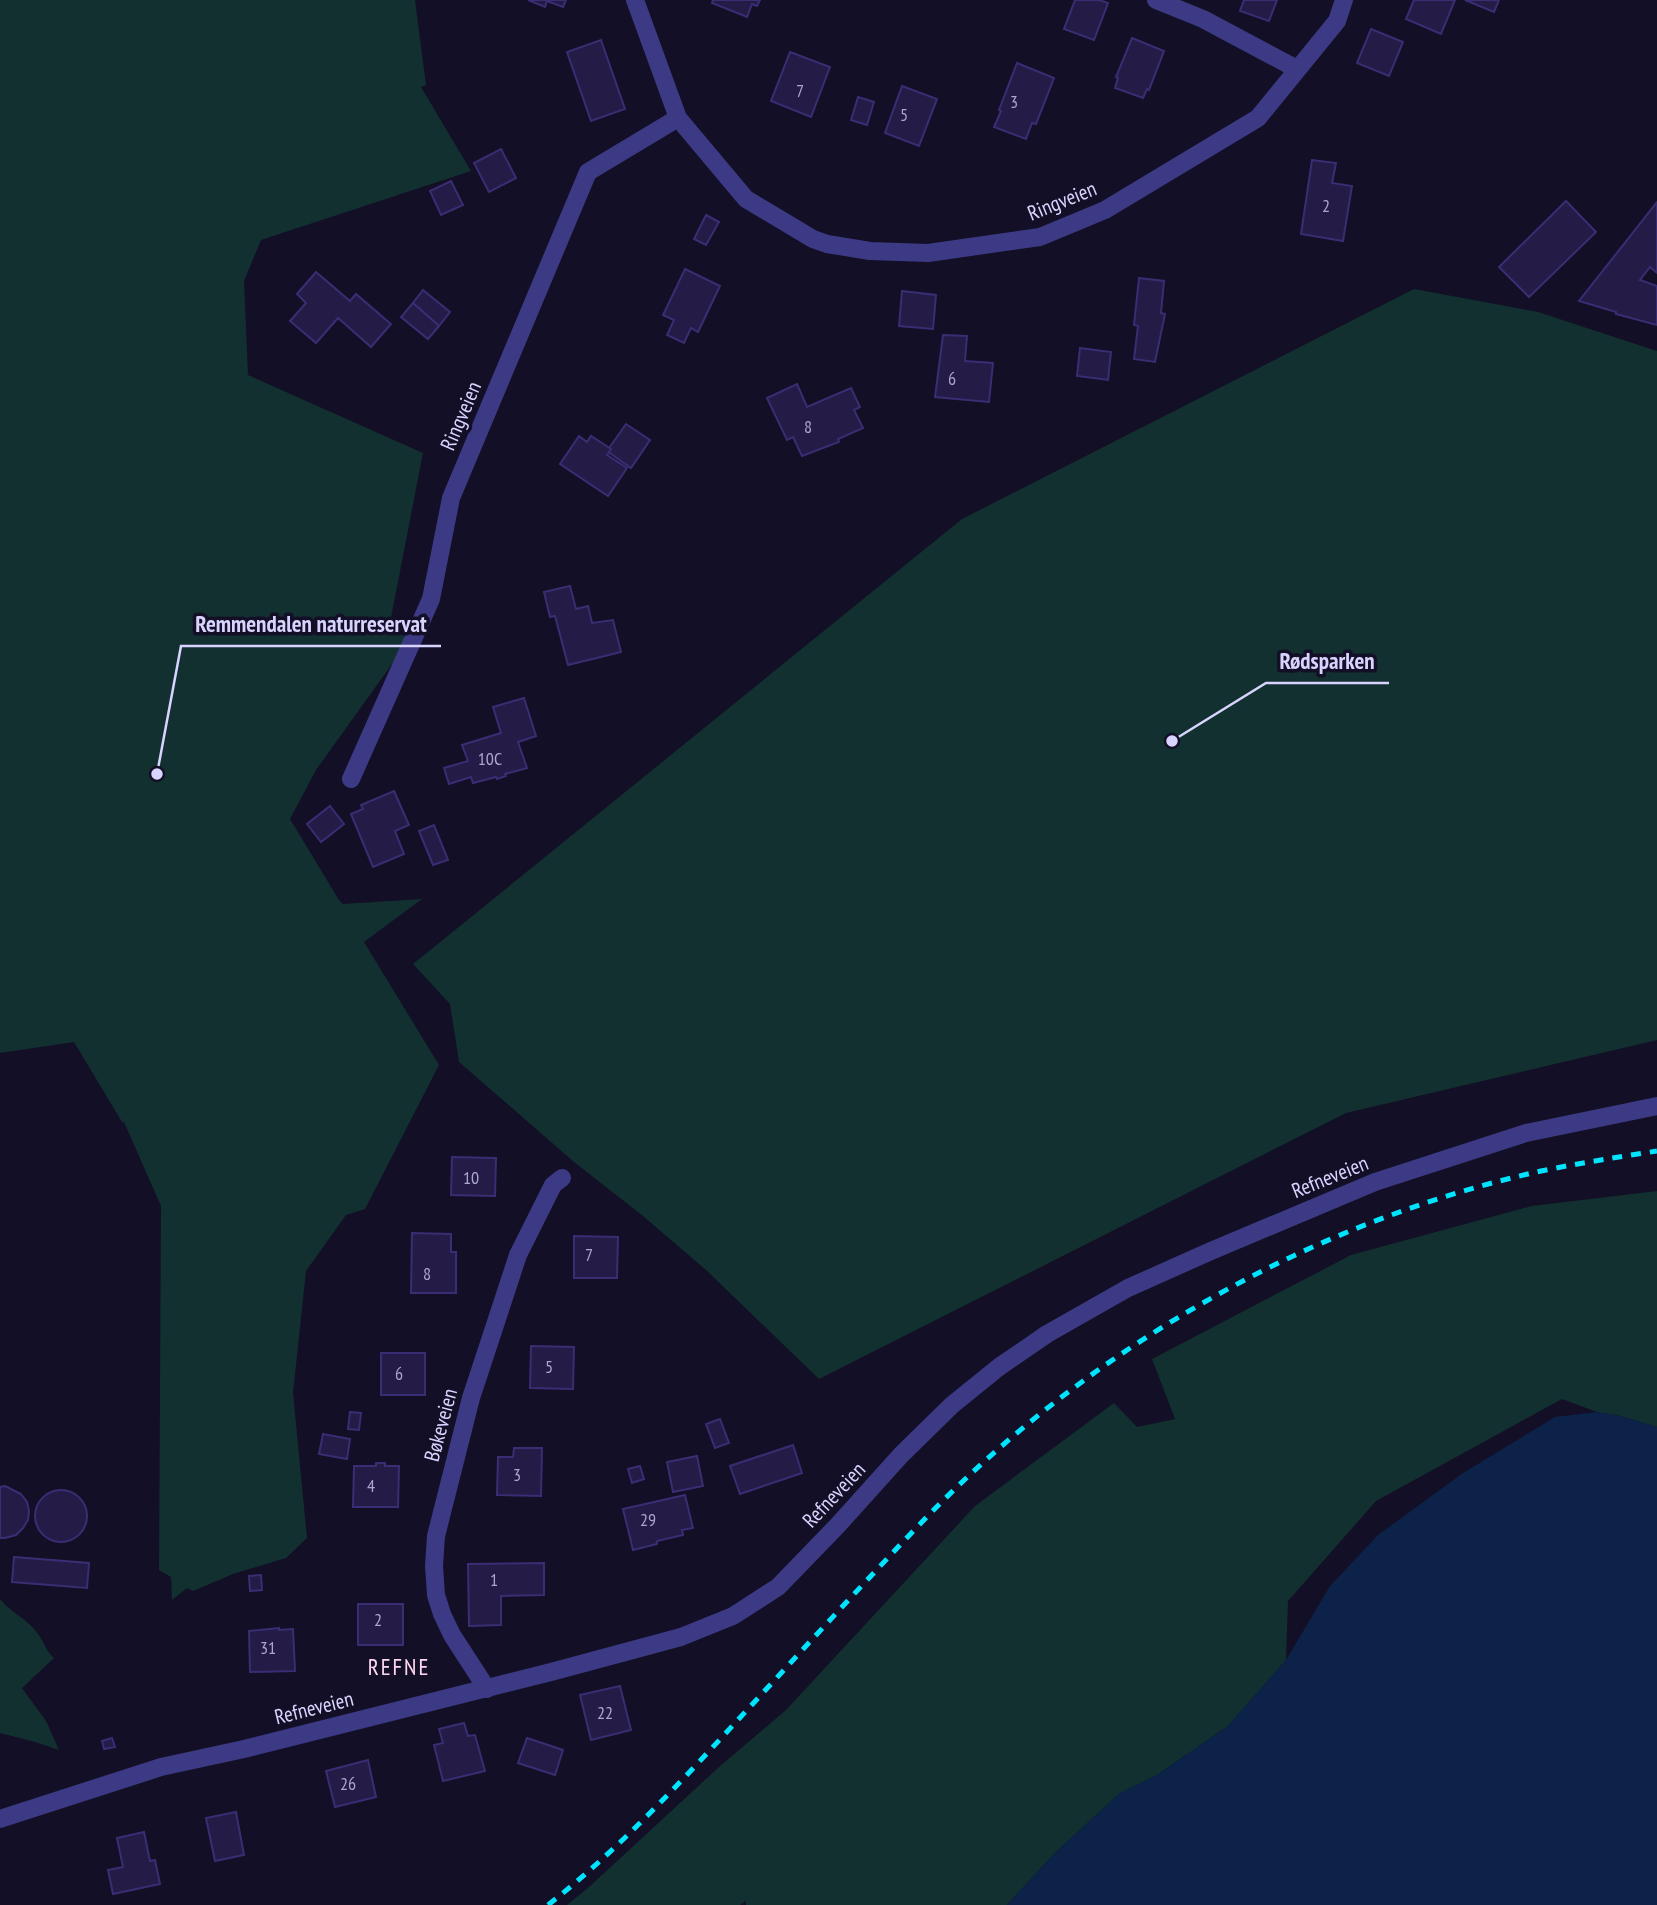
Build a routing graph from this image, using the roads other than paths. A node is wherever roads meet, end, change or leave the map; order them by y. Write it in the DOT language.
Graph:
graph roads {
  1 [pos="635,0"];
  2 [pos="1156,0"];
  3 [pos="1344,0"];
  4 [pos="1297,69"];
  5 [pos="678,118"];
  6 [pos="351,779"];
  7 [pos="1657,1106"];
  8 [pos="562,1178"];
  9 [pos="487,1689"];
  10 [pos="0,1819"];
  1 -- 5 [label="street, Ringveien"];
  2 -- 4 [label="street"];
  3 -- 4 [label="street, Ringveien"];
  4 -- 5 [label="street, Ringveien"];
  5 -- 6 [label="street, Ringveien"];
  7 -- 9 [label="street, Refneveien"];
  8 -- 9 [label="street, Bøkeveien"];
  9 -- 10 [label="street, Refneveien"];
}
